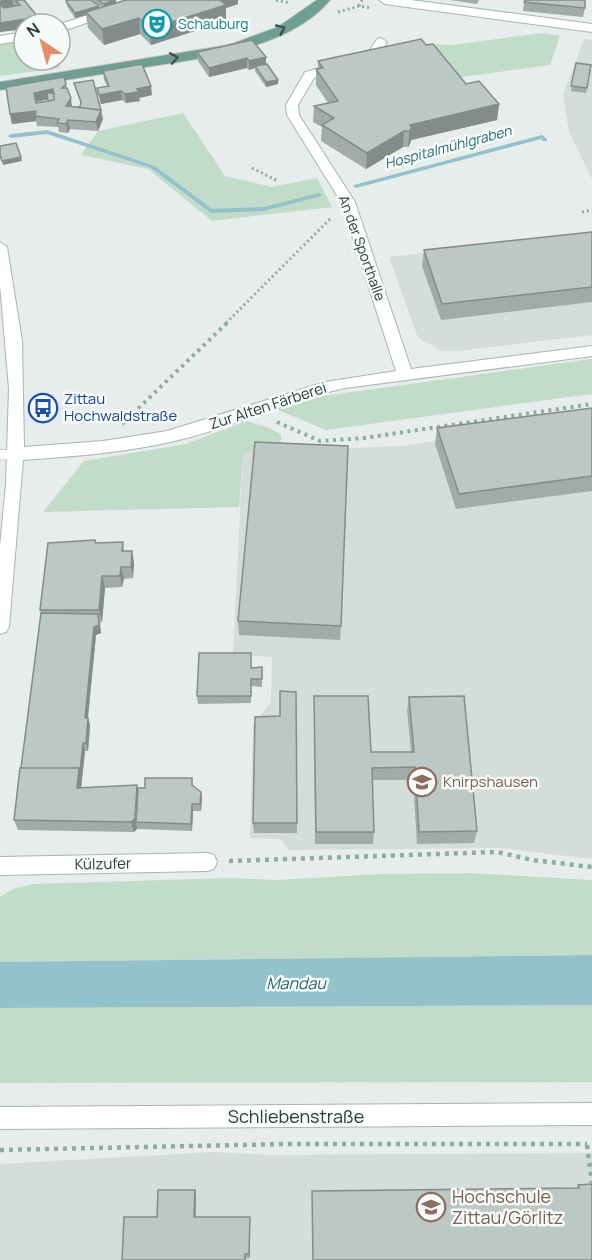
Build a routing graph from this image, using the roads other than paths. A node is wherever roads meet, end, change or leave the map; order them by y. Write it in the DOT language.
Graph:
graph roads {
  1 [pos="147,0"];
  2 [pos="324,0"];
  3 [pos="385,0"];
  4 [pos="72,24"];
  5 [pos="592,28"];
  6 [pos="381,42"];
  7 [pos="0,86"];
  8 [pos="0,247"];
  9 [pos="592,351"];
  10 [pos="405,375"];
  11 [pos="8,454"];
  12 [pos="0,627"];
  13 [pos="207,862"];
  14 [pos="0,867"];
  15 [pos="592,1114"];
  16 [pos="0,1118"];
  1 -- 4 [label="street"];
  7 -- 2 [label="main road, one-way"];
  3 -- 5 [label="street"];
  6 -- 10 [label="street, An der Sporthalle"];
  8 -- 11 [label="street"];
  9 -- 10 [label="street, Zur Alten Färberei"];
  10 -- 11 [label="street, Zur Alten Färberei"];
  11 -- 12 [label="street"];
  13 -- 14 [label="street, Külzufer"];
  15 -- 16 [label="street, Schliebenstraße"];
}
